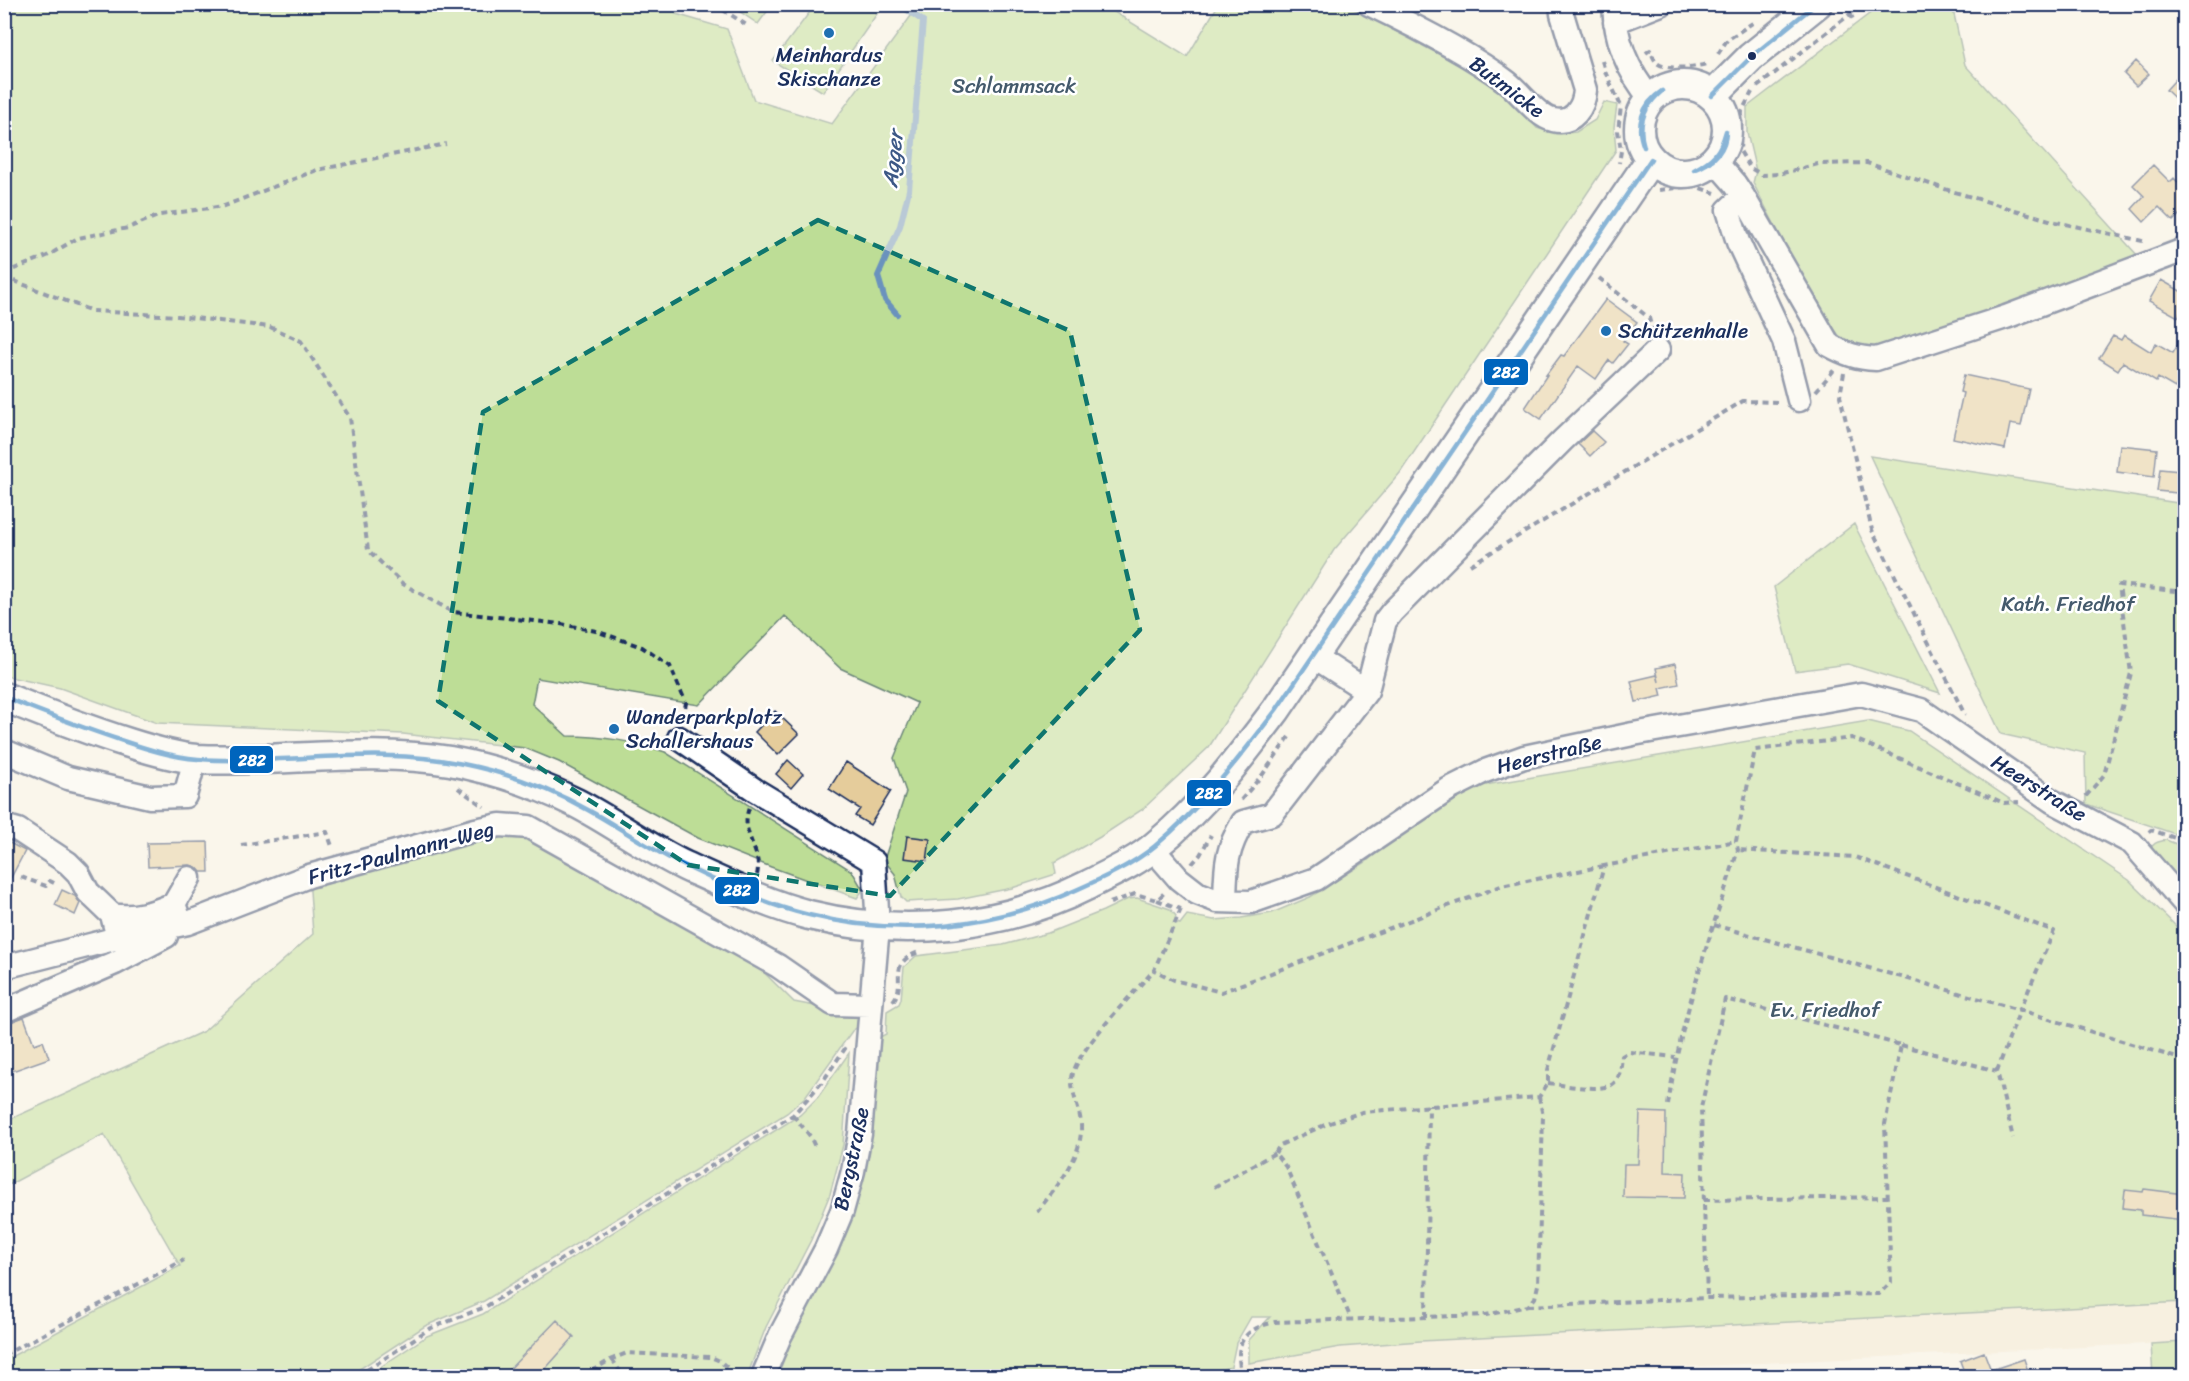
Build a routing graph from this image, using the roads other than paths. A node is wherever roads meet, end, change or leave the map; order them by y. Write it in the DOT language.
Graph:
graph roads {
  1 [pos="1370,4"];
  2 [pos="1561,4"];
  3 [pos="1661,4"];
  4 [pos="1817,4"];
  5 [pos="1614,13"];
  6 [pos="1712,96"];
  7 [pos="1651,99"];
  8 [pos="1651,159"];
  9 [pos="1714,160"];
  10 [pos="1743,183"];
  11 [pos="2178,253"];
  12 [pos="1658,350"];
  13 [pos="1798,400"];
  14 [pos="1313,656"];
  15 [pos="1367,691"];
  16 [pos="4,697"];
  17 [pos="679,738"];
  18 [pos="4,751"];
  19 [pos="195,759"];
  20 [pos="4,826"];
  21 [pos="1153,849"];
  22 [pos="189,878"];
  23 [pos="1225,901"];
  24 [pos="2184,903"];
  25 [pos="112,915"];
  26 [pos="181,917"];
  27 [pos="878,926"];
  28 [pos="118,938"];
  29 [pos="4,967"];
  30 [pos="871,1005"];
  31 [pos="4,1011"];
  32 [pos="763,1377"];
  1 -- 2 [label="street, Butmicke"];
  3 -- 5 [label="street"];
  4 -- 6 [label="main road"];
  5 -- 7 [label="street"];
  6 -- 7 [label="main road"];
  6 -- 9 [label="main road"];
  7 -- 8 [label="main road"];
  8 -- 9 [label="main road"];
  8 -- 14 [label="main road"];
  9 -- 10 [label="street"];
  10 -- 11 [label="street"];
  10 -- 13 [label="street"];
  12 -- 15 [label="street"];
  14 -- 15 [label="street"];
  14 -- 21 [label="main road"];
  15 -- 23 [label="street"];
  16 -- 19 [label="main road"];
  17 -- 27 [label="street"];
  18 -- 19 [label="street"];
  19 -- 27 [label="main road"];
  20 -- 25 [label="street"];
  21 -- 23 [label="street, Heerstraße"];
  21 -- 27 [label="main road"];
  22 -- 26 [label="street"];
  23 -- 24 [label="street, Heerstraße"];
  25 -- 26 [label="street"];
  25 -- 28 [label="street"];
  26 -- 28 [label="street, Fritz-Paulmann-Weg"];
  26 -- 30 [label="street, Fritz-Paulmann-Weg"];
  26 -- 31 [label="street"];
  27 -- 30 [label="street, Bergstraße"];
  28 -- 29 [label="street, Fritz-Paulmann-Weg"];
  30 -- 32 [label="street, Bergstraße"];
}
